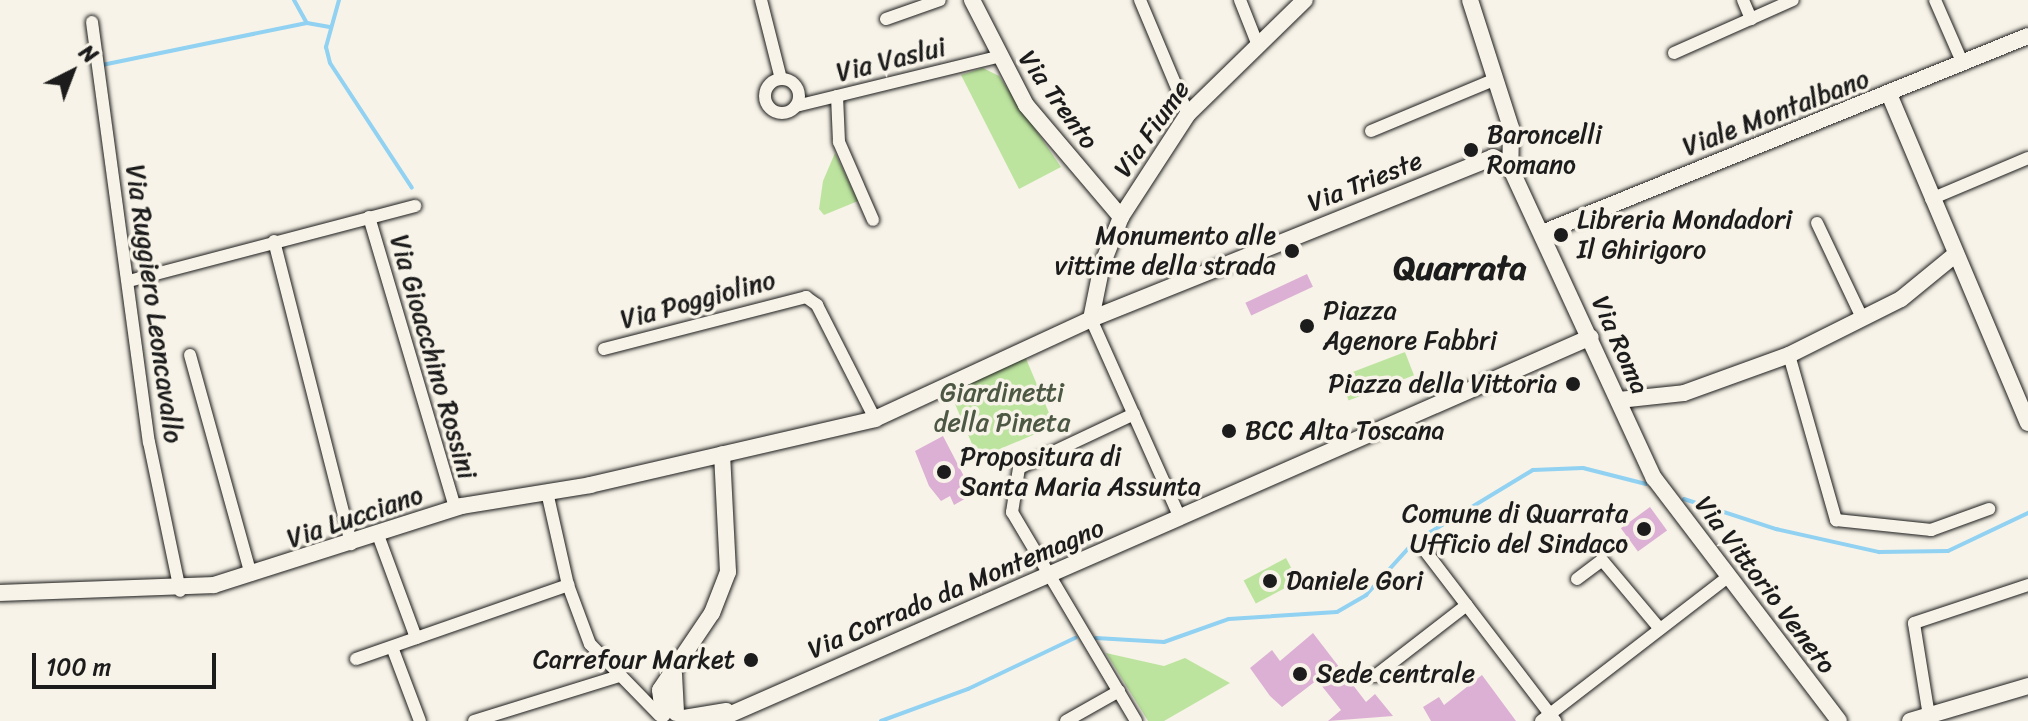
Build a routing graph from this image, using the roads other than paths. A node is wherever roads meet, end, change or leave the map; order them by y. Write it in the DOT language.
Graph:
graph roads {
  1 [pos="761,0"];
  2 [pos="940,0"];
  3 [pos="972,0"];
  4 [pos="1140,0"];
  5 [pos="1240,0"];
  6 [pos="1305,0"];
  7 [pos="1470,0"];
  8 [pos="1743,0"];
  9 [pos="1793,0"];
  10 [pos="1935,0"];
  11 [pos="886,19"];
  12 [pos="1751,19"];
  13 [pos="92,22"];
  14 [pos="2028,36"];
  15 [pos="1257,43"];
  16 [pos="1674,53"];
  17 [pos="997,57"];
  18 [pos="1963,64"];
  19 [pos="781,79"];
  20 [pos="1496,79"];
  21 [pos="1889,94"];
  22 [pos="837,96"];
  23 [pos="796,106"];
  24 [pos="1188,114"];
  25 [pos="1371,131"];
  26 [pos="2028,158"];
  27 [pos="1510,167"];
  28 [pos="1931,199"];
  29 [pos="415,206"];
  30 [pos="369,217"];
  31 [pos="1121,217"];
  32 [pos="873,220"];
  33 [pos="1817,223"];
  34 [pos="1542,233"];
  35 [pos="274,241"];
  36 [pos="1956,254"];
  37 [pos="129,281"];
  38 [pos="1091,319"];
  39 [pos="1863,320"];
  40 [pos="1591,337"];
  41 [pos="604,349"];
  42 [pos="190,355"];
  43 [pos="1789,355"];
  44 [pos="1619,400"];
  45 [pos="1134,414"];
  46 [pos="875,419"];
  47 [pos="2028,423"];
  48 [pos="722,454"];
  49 [pos="1654,478"];
  50 [pos="547,492"];
  51 [pos="455,508"];
  52 [pos="1989,509"];
  53 [pos="1180,518"];
  54 [pos="378,535"];
  55 [pos="351,544"];
  56 [pos="1426,552"];
  57 [pos="251,575"];
  58 [pos="1046,578"];
  59 [pos="1727,578"];
  60 [pos="1577,579"];
  61 [pos="568,585"];
  62 [pos="2028,585"];
  63 [pos="180,591"];
  64 [pos="0,593"];
  65 [pos="1467,605"];
  66 [pos="1660,629"];
  67 [pos="416,638"];
  68 [pos="392,647"];
  69 [pos="356,659"];
  70 [pos="619,676"];
  71 [pos="1375,676"];
  72 [pos="2028,686"];
  73 [pos="1119,691"];
  74 [pos="735,710"];
  75 [pos="1929,716"];
  76 [pos="671,717"];
  77 [pos="1549,719"];
  78 [pos="420,721"];
  79 [pos="474,721"];
  80 [pos="715,721"];
  81 [pos="1066,721"];
  82 [pos="1136,721"];
  83 [pos="1839,721"];
  84 [pos="1910,721"];
  1 -- 19 [label="street"];
  2 -- 11 [label="street"];
  3 -- 17 [label="street, Via Trento"];
  4 -- 24 [label="street"];
  5 -- 15 [label="street"];
  6 -- 15 [label="street, Via Fiume"];
  7 -- 20 [label="street"];
  8 -- 12 [label="street"];
  9 -- 12 [label="street"];
  10 -- 18 [label="street"];
  12 -- 16 [label="street"];
  13 -- 37 [label="street, Via Ruggiero Leoncavallo"];
  14 -- 18 [label="street, Viale Montalbano"];
  15 -- 24 [label="street, Via Fiume"];
  17 -- 22 [label="street, Via Vaslui"];
  17 -- 31 [label="street, Via Trento"];
  18 -- 21 [label="street, Viale Montalbano"];
  19 -- 23 [label="street"];
  19 -- 23 [label="street"];
  20 -- 25 [label="street"];
  20 -- 27 [label="street"];
  21 -- 28 [label="street"];
  21 -- 34 [label="street, Viale Montalbano"];
  22 -- 23 [label="street, Via Vaslui"];
  22 -- 32 [label="street"];
  24 -- 31 [label="street, Via Fiume"];
  26 -- 28 [label="street"];
  27 -- 34 [label="street"];
  27 -- 38 [label="street, Via Trieste"];
  28 -- 36 [label="street"];
  29 -- 30 [label="street"];
  30 -- 35 [label="street"];
  30 -- 51 [label="street, Via Gioacchino Rossini"];
  31 -- 38 [label="street, Via Fiume"];
  33 -- 39 [label="street"];
  34 -- 40 [label="street, Via Roma"];
  35 -- 37 [label="street"];
  35 -- 55 [label="street"];
  36 -- 39 [label="street"];
  36 -- 47 [label="street"];
  37 -- 63 [label="street, Via Ruggiero Leoncavallo"];
  38 -- 45 [label="street"];
  38 -- 46 [label="street, Via Trieste"];
  39 -- 43 [label="street"];
  40 -- 44 [label="street, Via Roma"];
  40 -- 53 [label="street, Via Corrado da Montemagno"];
  41 -- 46 [label="street, Via Poggiolino"];
  42 -- 57 [label="street"];
  43 -- 44 [label="street"];
  43 -- 52 [label="street"];
  44 -- 49 [label="street, Via Roma"];
  45 -- 53 [label="street"];
  45 -- 58 [label="street"];
  46 -- 48 [label="street, Via Trieste"];
  48 -- 50 [label="street, Via Lucciano"];
  48 -- 76 [label="street"];
  49 -- 59 [label="street, Via Vittorio Veneto"];
  50 -- 51 [label="street, Via Lucciano"];
  50 -- 61 [label="street"];
  51 -- 54 [label="street, Via Lucciano"];
  53 -- 58 [label="street, Via Corrado da Montemagno"];
  54 -- 55 [label="street, Via Lucciano"];
  54 -- 67 [label="street"];
  55 -- 57 [label="street, Via Lucciano"];
  56 -- 65 [label="street"];
  57 -- 63 [label="street, Via Lucciano"];
  58 -- 73 [label="street"];
  58 -- 74 [label="street, Via Corrado da Montemagno"];
  59 -- 66 [label="street"];
  59 -- 83 [label="street, Via Vittorio Veneto"];
  60 -- 66 [label="street"];
  61 -- 67 [label="street"];
  61 -- 70 [label="street"];
  62 -- 75 [label="street"];
  63 -- 64 [label="street, Via Lucciano"];
  65 -- 71 [label="street"];
  65 -- 77 [label="street"];
  66 -- 77 [label="street"];
  67 -- 68 [label="street"];
  68 -- 69 [label="street"];
  68 -- 78 [label="street"];
  70 -- 76 [label="street"];
  70 -- 79 [label="street"];
  72 -- 75 [label="street"];
  73 -- 81 [label="street"];
  73 -- 82 [label="street"];
  74 -- 76 [label="street, Via Corrado da Montemagno"];
  74 -- 80 [label="street, Via Corrado da Montemagno"];
  75 -- 84 [label="street"];
}
